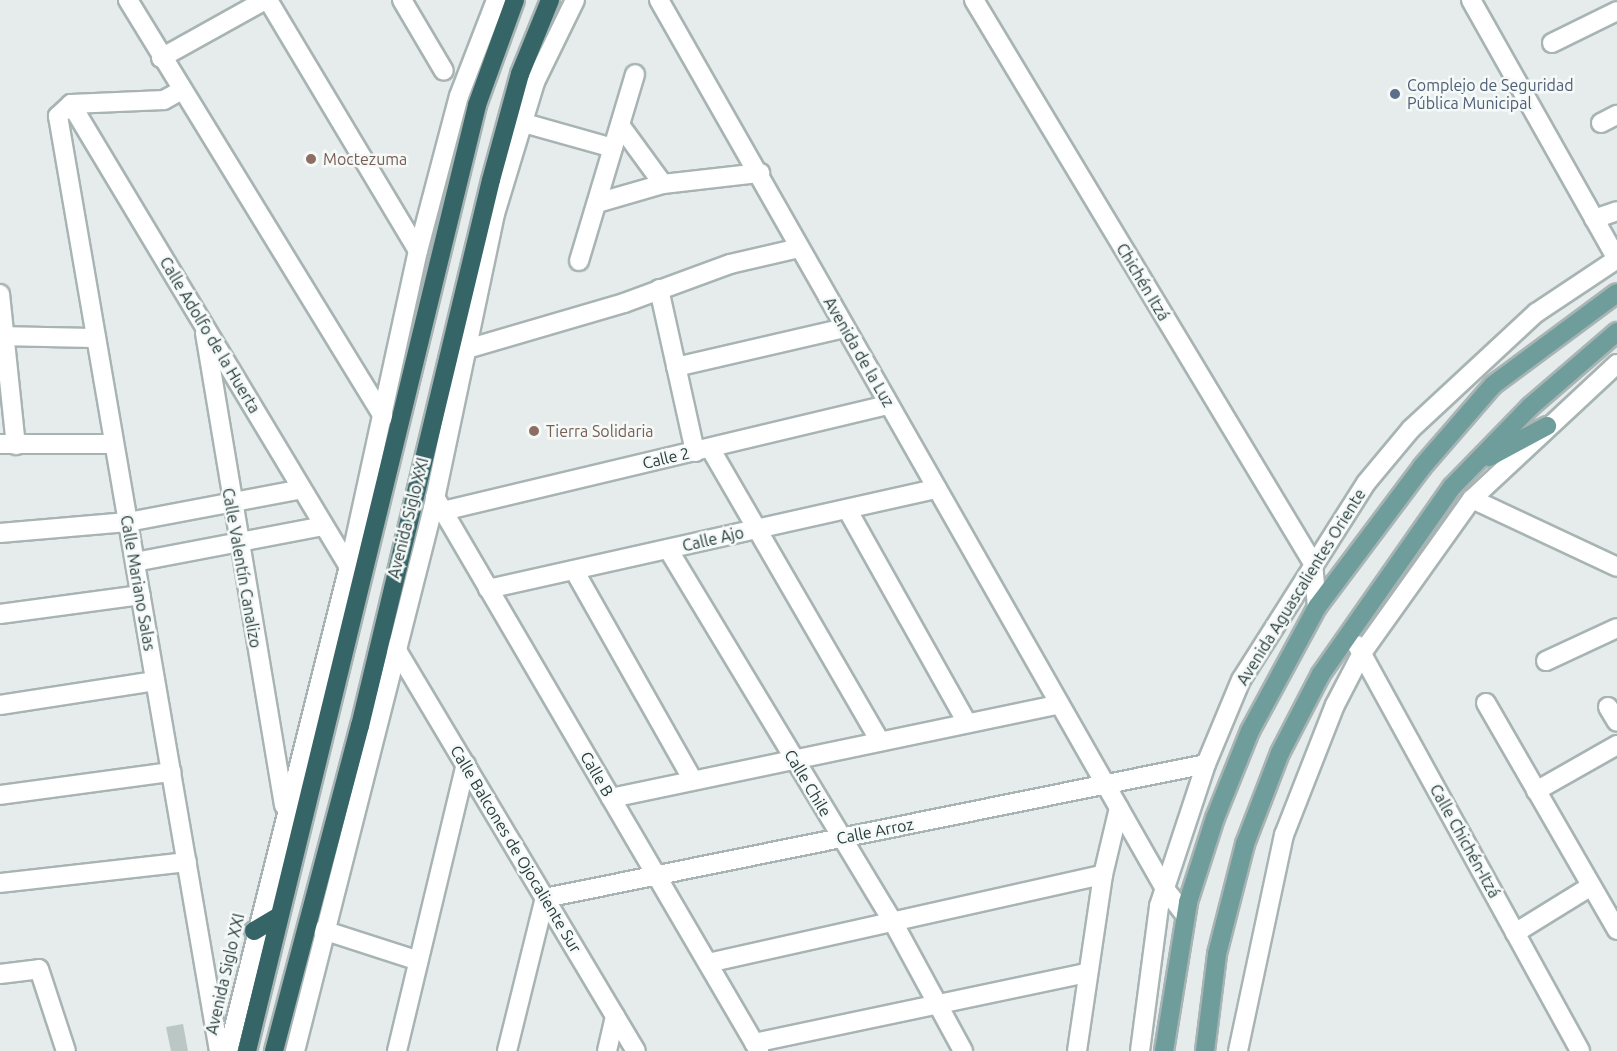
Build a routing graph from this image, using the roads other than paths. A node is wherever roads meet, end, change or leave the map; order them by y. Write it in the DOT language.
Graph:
graph roads {
  1 [pos="128,0"];
  2 [pos="266,0"];
  3 [pos="402,0"];
  4 [pos="495,0"];
  5 [pos="515,0"];
  6 [pos="550,0"];
  7 [pos="575,0"];
  8 [pos="659,0"];
  9 [pos="974,0"];
  10 [pos="1471,0"];
  11 [pos="1617,11"];
  12 [pos="1552,43"];
  13 [pos="161,58"];
  14 [pos="444,71"];
  15 [pos="635,74"];
  16 [pos="182,90"];
  17 [pos="65,110"];
  18 [pos="524,123"];
  19 [pos="620,125"];
  20 [pos="613,148"];
  21 [pos="760,173"];
  22 [pos="663,184"];
  23 [pos="597,203"];
  24 [pos="1617,211"];
  25 [pos="1594,219"];
  26 [pos="799,248"];
  27 [pos="418,251"];
  28 [pos="1617,259"];
  29 [pos="579,261"];
  30 [pos="659,289"];
  31 [pos="1617,293"];
  32 [pos="0,294"];
  33 [pos="204,325"];
  34 [pos="845,328"];
  35 [pos="1617,332"];
  36 [pos="3,336"];
  37 [pos="96,338"];
  38 [pos="470,348"];
  39 [pos="676,367"];
  40 [pos="1615,369"];
  41 [pos="889,405"];
  42 [pos="380,415"];
  43 [pos="397,422"];
  44 [pos="1546,426"];
  45 [pos="8,444"];
  46 [pos="114,444"];
  47 [pos="702,450"];
  48 [pos="1472,466"];
  49 [pos="302,489"];
  50 [pos="937,489"];
  51 [pos="1472,499"];
  52 [pos="230,503"];
  53 [pos="439,504"];
  54 [pos="847,509"];
  55 [pos="128,522"];
  56 [pos="324,526"];
  57 [pos="757,529"];
  58 [pos="0,533"];
  59 [pos="237,543"];
  60 [pos="668,549"];
  61 [pos="135,562"];
  62 [pos="1313,563"];
  63 [pos="349,567"];
  64 [pos="1617,567"];
  65 [pos="574,570"];
  66 [pos="489,589"];
  67 [pos="141,595"];
  68 [pos="1317,607"];
  69 [pos="4,614"];
  70 [pos="333,625"];
  71 [pos="1617,628"];
  72 [pos="1350,631"];
  73 [pos="396,647"];
  74 [pos="344,649"];
  75 [pos="1362,653"];
  76 [pos="1546,661"];
  77 [pos="155,681"];
  78 [pos="1486,703"];
  79 [pos="1059,704"];
  80 [pos="0,705"];
  81 [pos="968,723"];
  82 [pos="360,726"];
  83 [pos="880,741"];
  84 [pos="1617,745"];
  85 [pos="368,754"];
  86 [pos="794,759"];
  87 [pos="466,764"];
  88 [pos="1206,764"];
  89 [pos="171,772"];
  90 [pos="693,780"];
  91 [pos="1105,785"];
  92 [pos="1536,791"];
  93 [pos="0,795"];
  94 [pos="611,798"];
  95 [pos="1119,808"];
  96 [pos="285,811"];
  97 [pos="841,838"];
  98 [pos="187,862"];
  99 [pos="656,875"];
  100 [pos="1102,875"];
  101 [pos="0,884"];
  102 [pos="1591,886"];
  103 [pos="1165,889"];
  104 [pos="545,898"];
  105 [pos="1185,915"];
  106 [pos="277,917"];
  107 [pos="893,922"];
  108 [pos="323,930"];
  109 [pos="1617,930"];
  110 [pos="254,931"];
  111 [pos="1515,933"];
  112 [pos="416,960"];
  113 [pos="708,963"];
  114 [pos="1086,973"];
  115 [pos="0,974"];
  116 [pos="940,1004"];
  117 [pos="615,1016"];
  118 [pos="757,1047"];
  119 [pos="66,1051"];
  120 [pos="219,1051"];
  121 [pos="228,1051"];
  122 [pos="247,1051"];
  123 [pos="274,1051"];
  124 [pos="295,1051"];
  125 [pos="397,1051"];
  126 [pos="507,1051"];
  127 [pos="607,1051"];
  128 [pos="636,1051"];
  129 [pos="963,1051"];
  130 [pos="1077,1051"];
  131 [pos="1140,1051"];
  132 [pos="1164,1051"];
  133 [pos="1205,1051"];
  134 [pos="1238,1051"];
  135 [pos="1580,1051"];
  1 -- 13 [label="street"];
  2 -- 13 [label="street"];
  2 -- 27 [label="street"];
  3 -- 14 [label="street"];
  4 -- 27 [label="street, Avenida Siglo XXI"];
  5 -- 43 [label="highway, Avenida Siglo XXI"];
  6 -- 82 [label="highway, Avenida Siglo XXI"];
  7 -- 18 [label="street, Avenida Siglo XXI"];
  8 -- 21 [label="street, Avenida de la Luz"];
  9 -- 62 [label="street, Chichén Itzá"];
  10 -- 25 [label="street"];
  11 -- 12 [label="street"];
  13 -- 16 [label="street"];
  15 -- 19 [label="street"];
  16 -- 17 [label="street"];
  16 -- 42 [label="street"];
  17 -- 33 [label="street, Calle Adolfo de la Huerta"];
  17 -- 37 [label="street, Calle Mariano Salas"];
  18 -- 20 [label="street"];
  18 -- 38 [label="street, Avenida Siglo XXI"];
  19 -- 20 [label="street"];
  19 -- 22 [label="street"];
  20 -- 23 [label="street"];
  21 -- 22 [label="street"];
  21 -- 26 [label="street, Avenida de la Luz"];
  22 -- 23 [label="street"];
  23 -- 29 [label="street"];
  24 -- 25 [label="street"];
  25 -- 28 [label="street"];
  26 -- 30 [label="street"];
  26 -- 34 [label="street, Avenida de la Luz"];
  27 -- 42 [label="street, Avenida Siglo XXI"];
  28 -- 62 [label="street, Avenida Aguascalientes Oriente"];
  30 -- 38 [label="street"];
  30 -- 39 [label="street"];
  31 -- 68 [label="main road, Avenida Aguascalientes Oriente"];
  32 -- 36 [label="street"];
  33 -- 49 [label="street, Calle Adolfo de la Huerta"];
  33 -- 52 [label="street, Calle Valentín Canalizo"];
  34 -- 39 [label="street"];
  34 -- 41 [label="street, Avenida de la Luz"];
  35 -- 48 [label="main road"];
  36 -- 37 [label="street"];
  36 -- 45 [label="street"];
  37 -- 46 [label="street, Calle Mariano Salas"];
  38 -- 53 [label="street, Avenida Siglo XXI"];
  39 -- 47 [label="street"];
  40 -- 44 [label="street"];
  41 -- 47 [label="street, Calle 2"];
  41 -- 50 [label="street, Avenida de la Luz"];
  42 -- 43 [label="street"];
  42 -- 63 [label="street, Avenida Siglo XXI"];
  43 -- 74 [label="highway, Avenida Siglo XXI"];
  44 -- 48 [label="main road"];
  44 -- 51 [label="street"];
  45 -- 46 [label="street"];
  46 -- 55 [label="street, Calle Mariano Salas"];
  47 -- 53 [label="street, Calle 2"];
  47 -- 57 [label="street"];
  48 -- 72 [label="main road"];
  49 -- 52 [label="street"];
  49 -- 56 [label="street, Calle Adolfo de la Huerta"];
  50 -- 54 [label="street, Calle Ajo"];
  50 -- 79 [label="street, Avenida de la Luz"];
  51 -- 64 [label="street"];
  51 -- 75 [label="street"];
  52 -- 55 [label="street"];
  52 -- 59 [label="street, Calle Valentín Canalizo"];
  53 -- 66 [label="street, Calle B"];
  53 -- 73 [label="street, Avenida Siglo XXI"];
  54 -- 57 [label="street, Calle Ajo"];
  54 -- 81 [label="street"];
  55 -- 58 [label="street"];
  55 -- 61 [label="street, Calle Mariano Salas"];
  56 -- 59 [label="street"];
  56 -- 63 [label="street, Calle Adolfo de la Huerta"];
  57 -- 60 [label="street, Calle Ajo"];
  57 -- 83 [label="street"];
  59 -- 61 [label="street"];
  59 -- 96 [label="street, Calle Valentín Canalizo"];
  60 -- 65 [label="street, Calle Ajo"];
  60 -- 86 [label="street, Calle Chile"];
  61 -- 67 [label="street, Calle Mariano Salas"];
  62 -- 68 [label="street"];
  62 -- 88 [label="street, Avenida Aguascalientes Oriente"];
  63 -- 70 [label="street, Avenida Siglo XXI"];
  65 -- 66 [label="street, Calle Ajo"];
  65 -- 90 [label="street"];
  66 -- 94 [label="street, Calle B"];
  67 -- 69 [label="street"];
  67 -- 77 [label="street, Calle Mariano Salas"];
  68 -- 105 [label="main road, Avenida Aguascalientes Oriente"];
  70 -- 74 [label="highway"];
  70 -- 96 [label="street, Avenida Siglo XXI"];
  71 -- 76 [label="street"];
  72 -- 75 [label="street, Calle Chichén-Itzá"];
  72 -- 133 [label="main road"];
  73 -- 85 [label="street, Avenida Siglo XXI"];
  73 -- 87 [label="street, Calle Balcones de Ojocaliente Sur"];
  74 -- 106 [label="highway, Avenida Siglo XXI"];
  75 -- 111 [label="street, Calle Chichén-Itzá"];
  75 -- 134 [label="street"];
  77 -- 80 [label="street"];
  77 -- 89 [label="street, Calle Mariano Salas"];
  78 -- 92 [label="street"];
  79 -- 81 [label="street"];
  79 -- 91 [label="street, Avenida de la Luz"];
  81 -- 83 [label="street"];
  82 -- 85 [label="highway"];
  82 -- 123 [label="highway, Avenida Siglo XXI"];
  83 -- 86 [label="street"];
  84 -- 92 [label="street"];
  85 -- 108 [label="street, Avenida Siglo XXI"];
  86 -- 90 [label="street"];
  86 -- 97 [label="street, Calle Chile"];
  87 -- 104 [label="street, Calle Balcones de Ojocaliente Sur"];
  87 -- 112 [label="street"];
  88 -- 91 [label="street, Calle Arroz"];
  88 -- 103 [label="street, Avenida Aguascalientes Oriente"];
  89 -- 93 [label="street"];
  89 -- 98 [label="street, Calle Mariano Salas"];
  90 -- 94 [label="street"];
  91 -- 95 [label="street, Avenida de la Luz"];
  91 -- 97 [label="street, Calle Arroz"];
  92 -- 102 [label="street"];
  94 -- 99 [label="street, Calle B"];
  95 -- 100 [label="street"];
  95 -- 103 [label="street, Avenida de la Luz"];
  96 -- 110 [label="street, Avenida Siglo XXI"];
  97 -- 99 [label="street, Calle Arroz"];
  97 -- 107 [label="street, Calle Chile"];
  98 -- 101 [label="street"];
  98 -- 120 [label="street, Calle Mariano Salas"];
  99 -- 104 [label="street, Calle Arroz"];
  99 -- 113 [label="street, Calle B"];
  100 -- 107 [label="street"];
  100 -- 114 [label="street"];
  102 -- 109 [label="street"];
  102 -- 111 [label="street"];
  103 -- 105 [label="street, Avenida de la Luz"];
  103 -- 131 [label="street, Avenida Aguascalientes Oriente"];
  104 -- 117 [label="street, Calle Balcones de Ojocaliente Sur"];
  104 -- 126 [label="street"];
  105 -- 132 [label="main road, Avenida Aguascalientes Oriente"];
  106 -- 110 [label="highway"];
  106 -- 122 [label="highway, Avenida Siglo XXI"];
  107 -- 113 [label="street"];
  107 -- 116 [label="street, Calle Chile"];
  108 -- 112 [label="street"];
  108 -- 124 [label="street, Avenida Siglo XXI"];
  110 -- 121 [label="street, Avenida Siglo XXI"];
  111 -- 135 [label="street, Calle Chichén-Itzá"];
  112 -- 125 [label="street"];
  113 -- 118 [label="street, Calle B"];
  114 -- 116 [label="street"];
  114 -- 130 [label="street"];
  115 -- 119 [label="street"];
  116 -- 118 [label="street"];
  116 -- 129 [label="street, Calle Chile"];
  117 -- 127 [label="street"];
  117 -- 128 [label="street, Calle Balcones de Ojocaliente Sur"];
}
